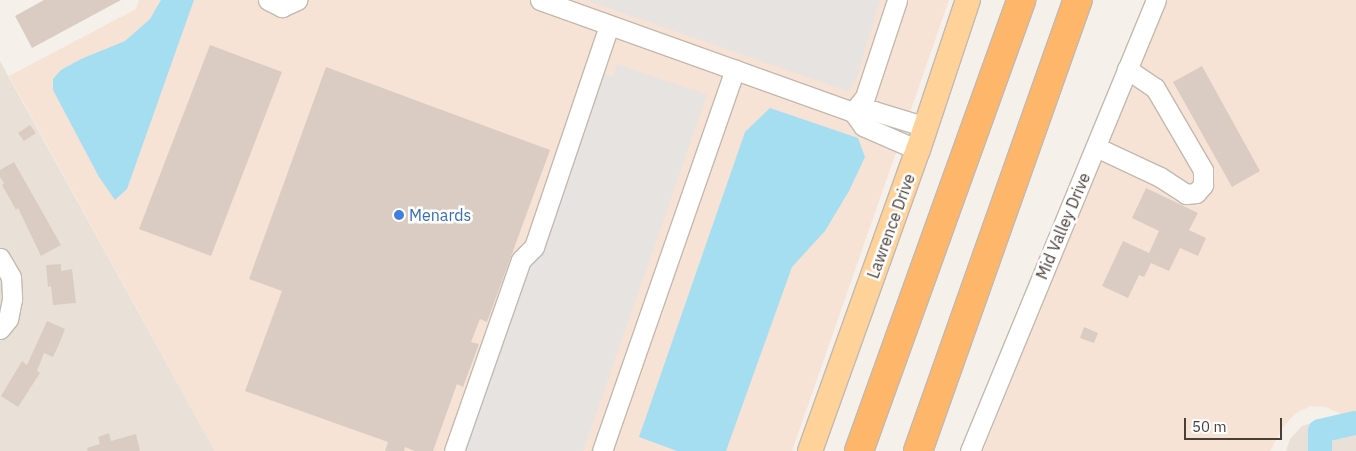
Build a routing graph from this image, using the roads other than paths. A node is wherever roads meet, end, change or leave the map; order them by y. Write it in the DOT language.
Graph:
graph roads {
  1 [pos="268,0"];
  2 [pos="297,0"];
  3 [pos="537,0"];
  4 [pos="897,0"];
  5 [pos="968,0"];
  6 [pos="1021,0"];
  7 [pos="1078,0"];
  8 [pos="1156,0"];
  9 [pos="609,26"];
  10 [pos="1127,69"];
  11 [pos="735,70"];
  12 [pos="853,112"];
  13 [pos="926,127"];
  14 [pos="1096,147"];
  15 [pos="918,150"];
  16 [pos="0,258"];
  17 [pos="0,329"];
  18 [pos="454,451"];
  19 [pos="602,451"];
  20 [pos="810,451"];
  21 [pos="859,451"];
  22 [pos="918,451"];
  23 [pos="970,451"];
  1 -- 2 [label="street"];
  3 -- 9 [label="street"];
  4 -- 12 [label="street"];
  5 -- 13 [label="main road, Lawrence Drive"];
  6 -- 21 [label="highway"];
  7 -- 22 [label="highway"];
  8 -- 10 [label="street, Mid Valley Drive"];
  9 -- 11 [label="street"];
  9 -- 18 [label="street"];
  10 -- 14 [label="street, Mid Valley Drive"];
  10 -- 14 [label="street"];
  11 -- 12 [label="street"];
  11 -- 19 [label="street"];
  12 -- 13 [label="street"];
  12 -- 15 [label="street"];
  13 -- 15 [label="main road, Lawrence Drive"];
  14 -- 23 [label="street, Mid Valley Drive"];
  15 -- 20 [label="main road, Lawrence Drive"];
  16 -- 17 [label="street"];
}
